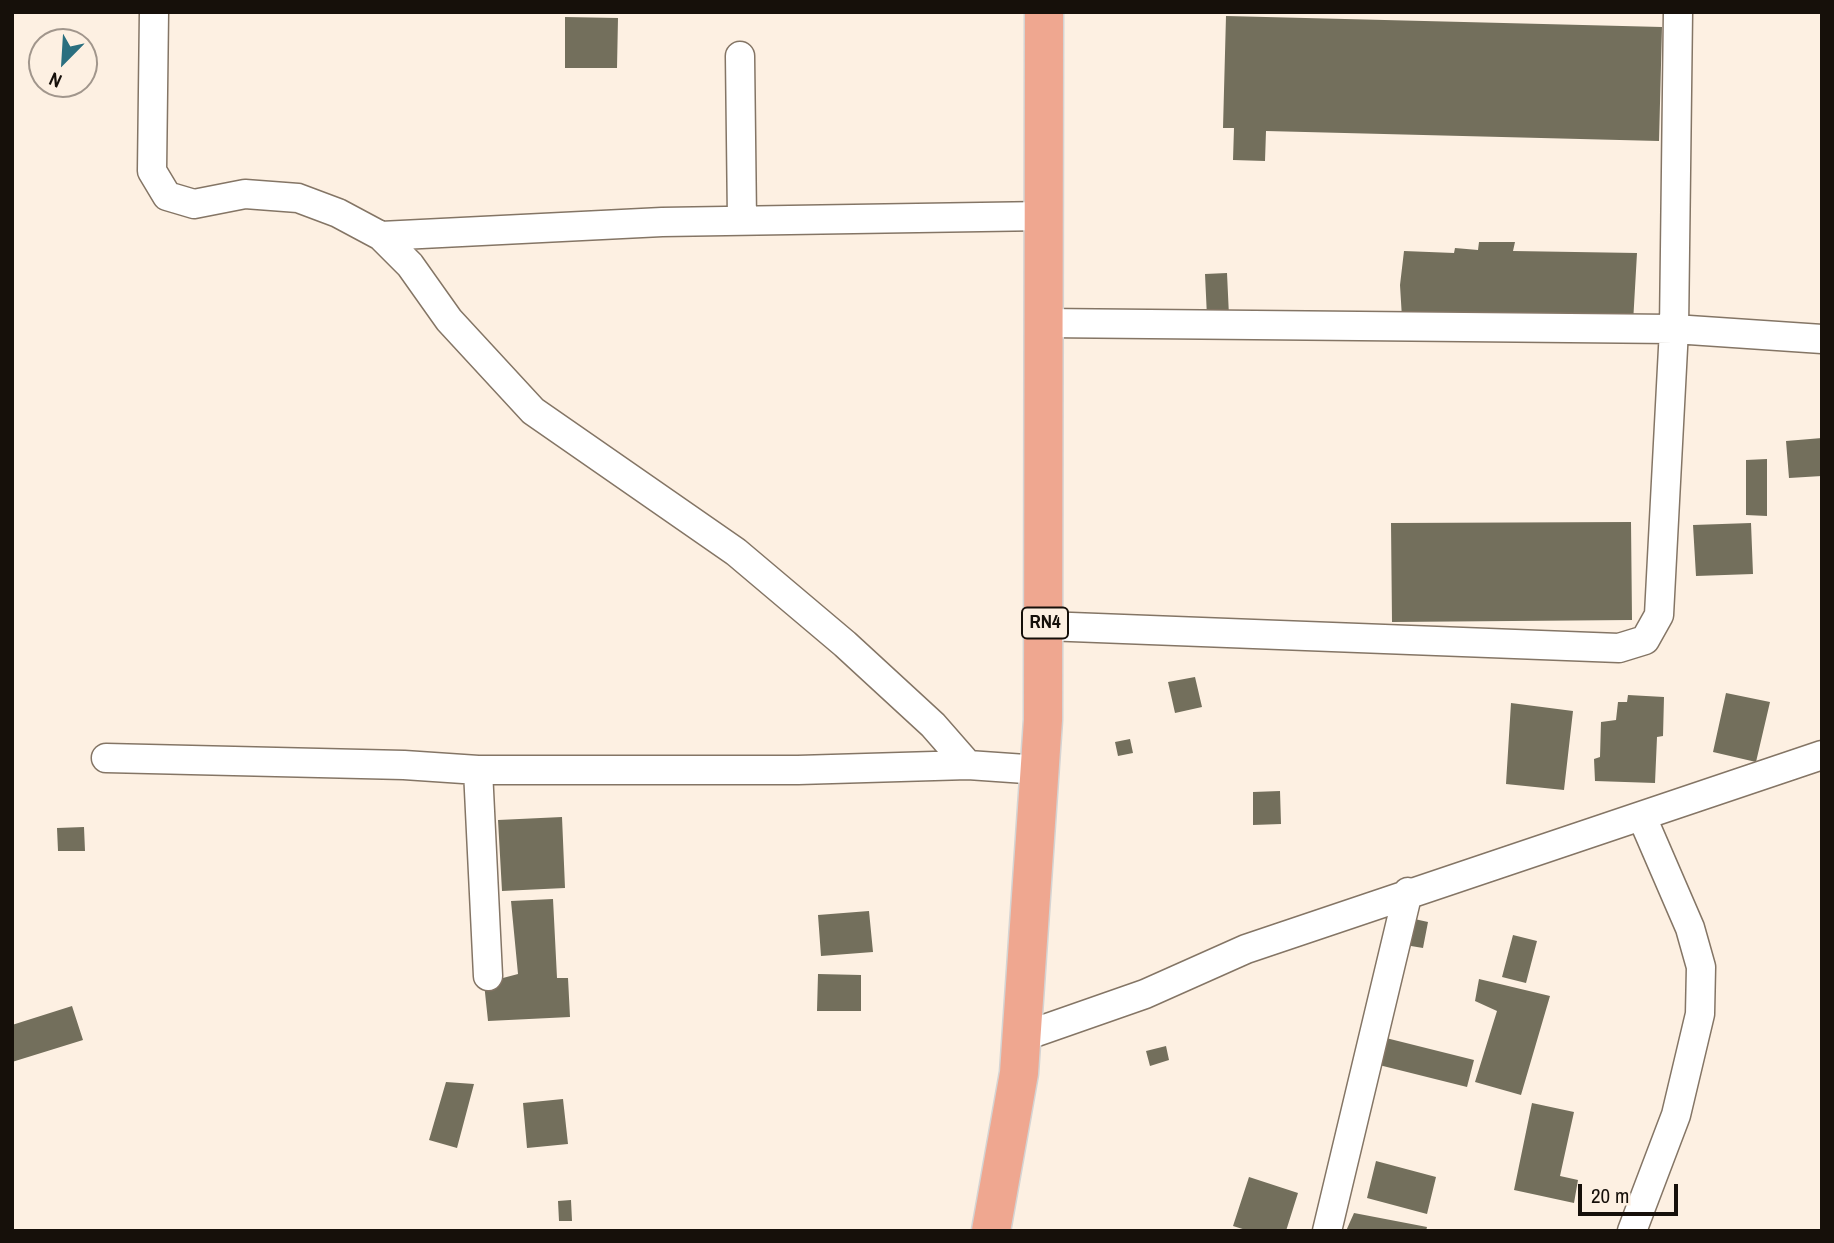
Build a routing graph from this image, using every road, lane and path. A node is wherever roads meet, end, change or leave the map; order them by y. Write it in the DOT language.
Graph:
graph roads {
  1 [pos="155,12"];
  2 [pos="1044,12"];
  3 [pos="1678,12"];
  4 [pos="740,56"];
  5 [pos="1045,216"];
  6 [pos="742,220"];
  7 [pos="381,236"];
  8 [pos="1044,323"];
  9 [pos="1675,329"];
  10 [pos="1822,339"];
  11 [pos="1045,626"];
  12 [pos="1822,755"];
  13 [pos="106,758"];
  14 [pos="968,765"];
  15 [pos="478,770"];
  16 [pos="1040,770"];
  17 [pos="1642,817"];
  18 [pos="1408,892"];
  19 [pos="488,976"];
  20 [pos="1022,1037"];
  21 [pos="990,1231"];
  22 [pos="1327,1231"];
  23 [pos="1632,1231"];
  1 -- 7 [label="street"];
  2 -- 5 [label="highway, RN4"];
  3 -- 9 [label="street"];
  4 -- 6 [label="street"];
  5 -- 6 [label="street"];
  5 -- 8 [label="highway, RN4"];
  6 -- 7 [label="street"];
  7 -- 14 [label="street"];
  8 -- 9 [label="street"];
  8 -- 11 [label="highway, RN4"];
  9 -- 10 [label="street"];
  9 -- 11 [label="street"];
  11 -- 16 [label="highway, RN4"];
  12 -- 17 [label="street"];
  13 -- 15 [label="street"];
  14 -- 15 [label="street"];
  14 -- 16 [label="street"];
  15 -- 19 [label="street"];
  16 -- 20 [label="highway, RN4"];
  17 -- 18 [label="street"];
  17 -- 23 [label="street"];
  18 -- 20 [label="street"];
  18 -- 22 [label="street"];
  20 -- 21 [label="highway, RN4"];
}
